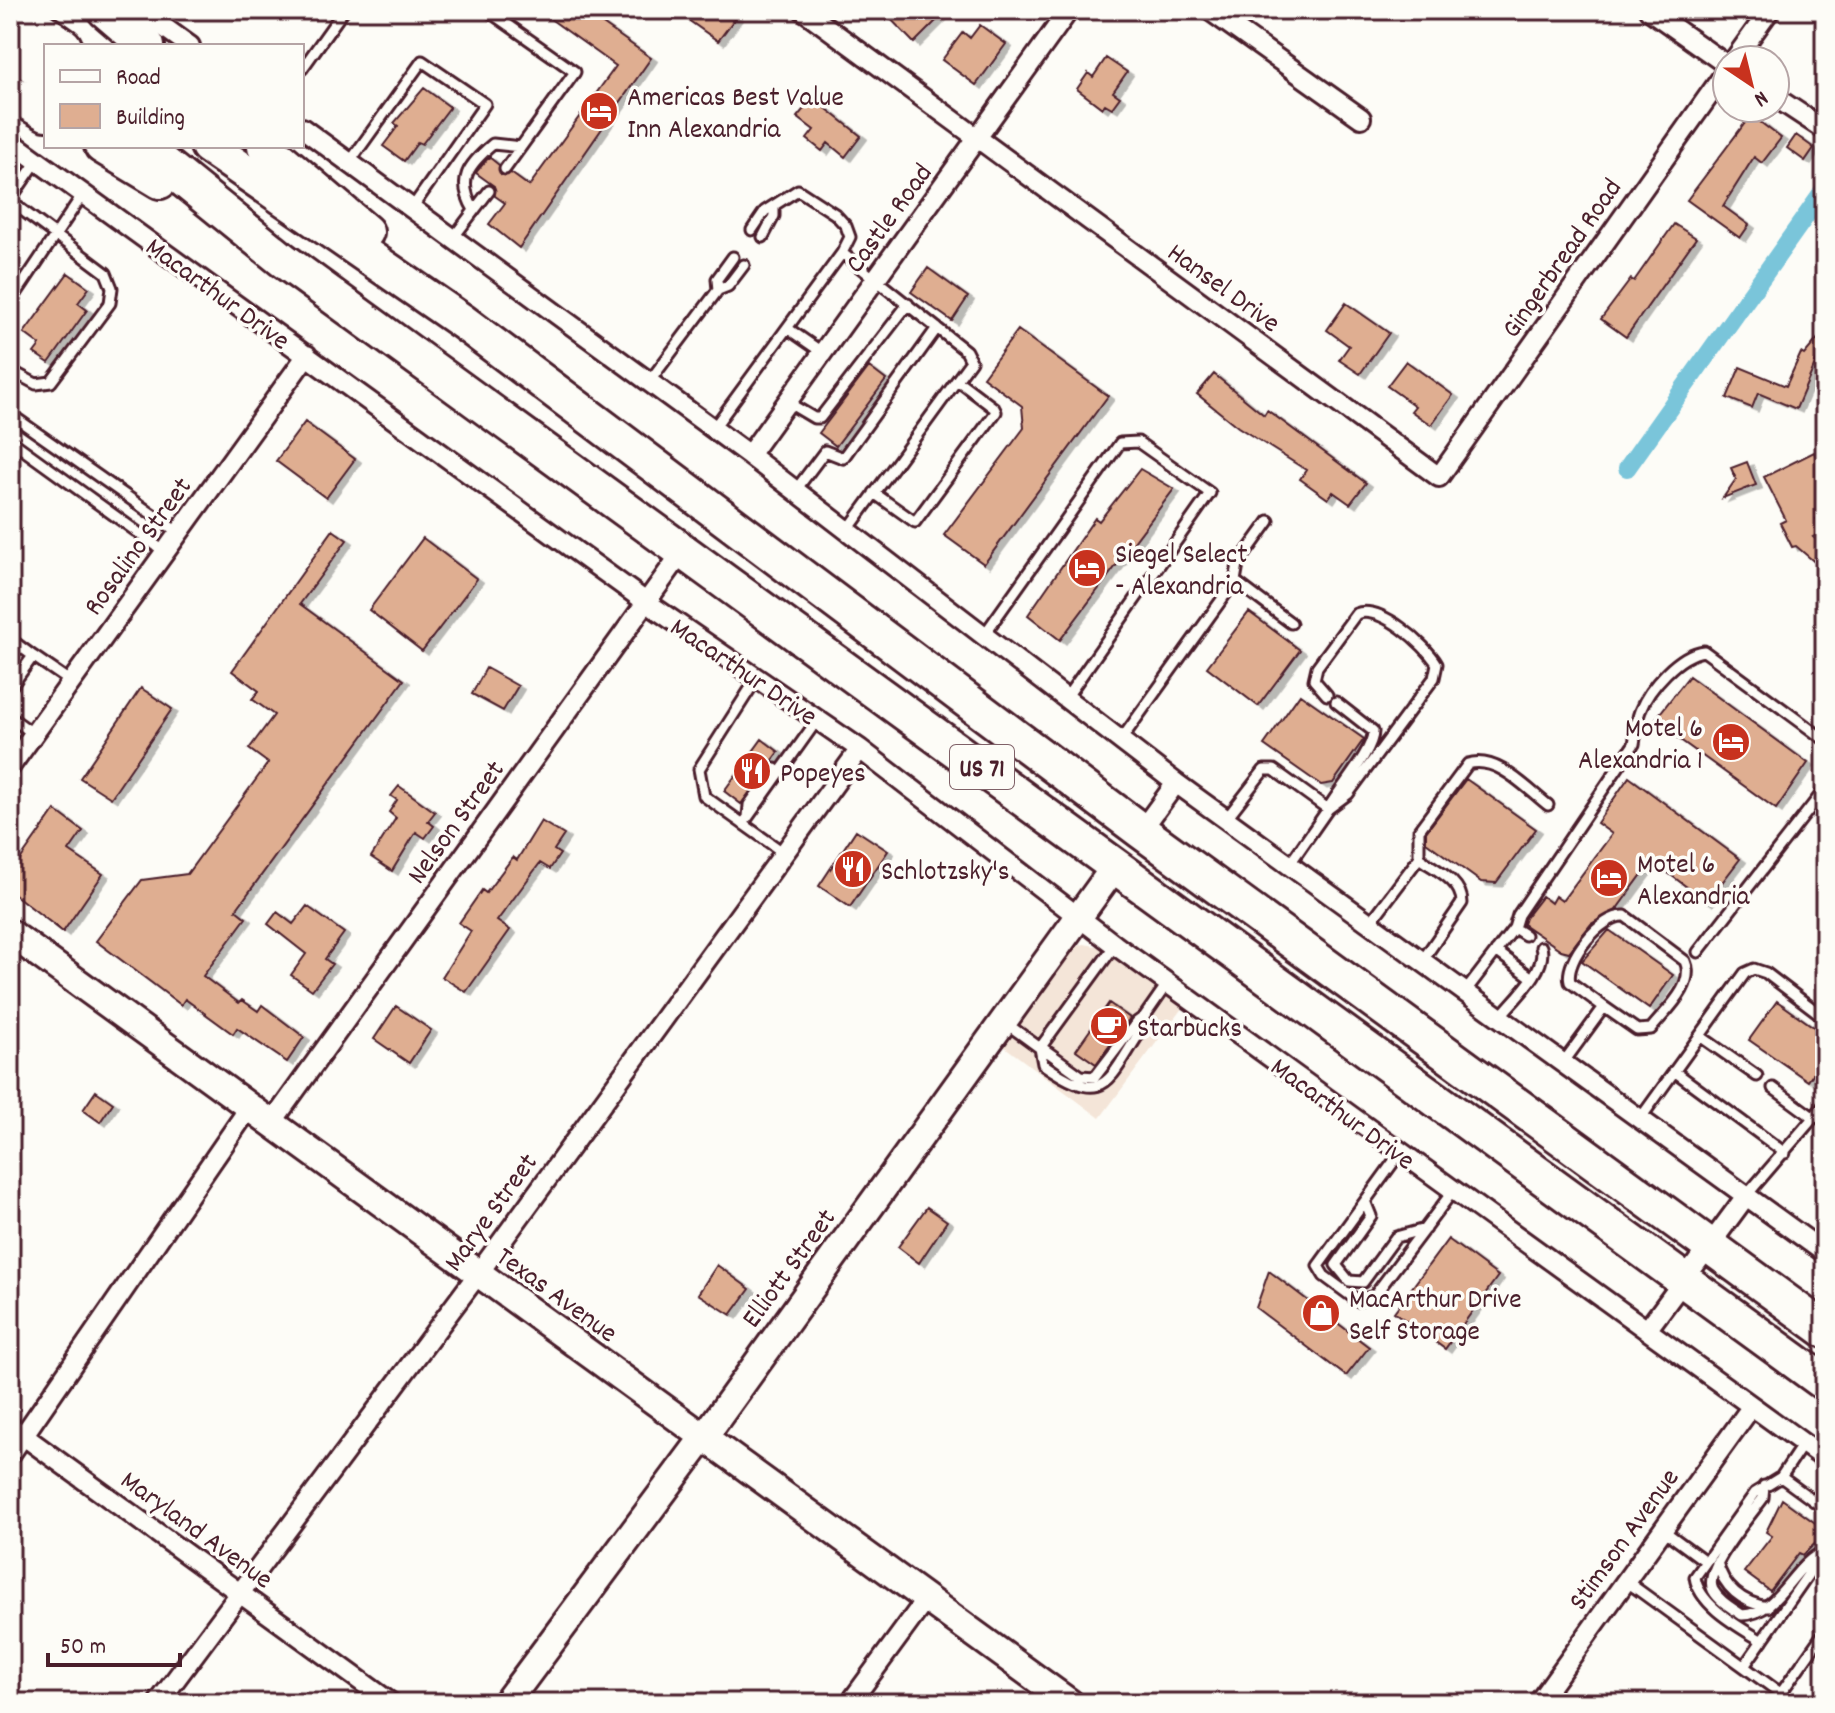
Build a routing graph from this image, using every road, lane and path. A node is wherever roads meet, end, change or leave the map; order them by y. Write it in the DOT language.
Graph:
graph roads {
  1 [pos="13,10"];
  2 [pos="105,10"];
  3 [pos="140,10"];
  4 [pos="344,10"];
  5 [pos="487,10"];
  6 [pos="803,10"];
  7 [pos="1069,10"];
  8 [pos="1209,10"];
  9 [pos="1649,10"];
  10 [pos="1770,10"];
  11 [pos="61,44"];
  12 [pos="145,44"];
  13 [pos="187,44"];
  14 [pos="1746,44"];
  15 [pos="10,49"];
  16 [pos="1711,56"];
  17 [pos="304,66"];
  18 [pos="44,74"];
  19 [pos="1711,91"];
  20 [pos="10,92"];
  21 [pos="1791,108"];
  22 [pos="44,112"];
  23 [pos="1361,118"];
  24 [pos="304,129"];
  25 [pos="1825,130"];
  26 [pos="978,140"];
  27 [pos="10,141"];
  28 [pos="521,147"];
  29 [pos="105,148"];
  30 [pos="144,148"];
  31 [pos="211,148"];
  32 [pos="267,148"];
  33 [pos="37,161"];
  34 [pos="349,163"];
  35 [pos="505,169"];
  36 [pos="489,191"];
  37 [pos="83,194"];
  38 [pos="10,201"];
  39 [pos="412,208"];
  40 [pos="774,208"];
  41 [pos="474,210"];
  42 [pos="752,230"];
  43 [pos="56,236"];
  44 [pos="763,237"];
  45 [pos="453,238"];
  46 [pos="842,253"];
  47 [pos="733,257"];
  48 [pos="283,260"];
  49 [pos="744,265"];
  50 [pos="876,279"];
  51 [pos="718,290"];
  52 [pos="10,303"];
  53 [pos="908,304"];
  54 [pos="463,322"];
  55 [pos="787,328"];
  56 [pos="937,328"];
  57 [pos="823,353"];
  58 [pos="307,355"];
  59 [pos="10,370"];
  60 [pos="957,380"];
  61 [pos="649,382"];
  62 [pos="787,402"];
  63 [pos="10,414"];
  64 [pos="713,429"];
  65 [pos="10,440"];
  66 [pos="749,455"];
  67 [pos="1439,477"];
  68 [pos="795,491"];
  69 [pos="874,493"];
  70 [pos="1269,521"];
  71 [pos="847,531"];
  72 [pos="179,533"];
  73 [pos="683,551"];
  74 [pos="165,552"];
  75 [pos="1235,581"];
  76 [pos="646,602"];
  77 [pos="1291,623"];
  78 [pos="984,636"];
  79 [pos="10,639"];
  80 [pos="33,656"];
  81 [pos="757,678"];
  82 [pos="71,682"];
  83 [pos="10,688"];
  84 [pos="1327,695"];
  85 [pos="1066,698"];
  86 [pos="1336,702"];
  87 [pos="10,717"];
  88 [pos="818,719"];
  89 [pos="34,734"];
  90 [pos="1121,740"];
  91 [pos="1825,740"];
  92 [pos="860,749"];
  93 [pos="10,767"];
  94 [pos="1176,783"];
  95 [pos="1825,789"];
  96 [pos="1548,805"];
  97 [pos="1328,809"];
  98 [pos="1226,819"];
  99 [pos="745,820"];
  100 [pos="1141,831"];
  101 [pos="784,853"];
  102 [pos="1419,858"];
  103 [pos="1116,865"];
  104 [pos="1289,865"];
  105 [pos="1078,918"];
  106 [pos="1370,923"];
  107 [pos="1514,928"];
  108 [pos="10,933"];
  109 [pos="1525,935"];
  110 [pos="1115,945"];
  111 [pos="1541,947"];
  112 [pos="1496,951"];
  113 [pos="1698,952"];
  114 [pos="1422,961"];
  115 [pos="1531,977"];
  116 [pos="1167,984"];
  117 [pos="1465,992"];
  118 [pos="1604,1007"];
  119 [pos="1500,1017"];
  120 [pos="1825,1018"];
  121 [pos="1003,1022"];
  122 [pos="1700,1036"];
  123 [pos="1041,1048"];
  124 [pos="1563,1063"];
  125 [pos="1674,1071"];
  126 [pos="1750,1075"];
  127 [pos="1773,1088"];
  128 [pos="1825,1104"];
  129 [pos="249,1108"];
  130 [pos="1814,1118"];
  131 [pos="1640,1119"];
  132 [pos="271,1124"];
  133 [pos="1400,1153"];
  134 [pos="1785,1153"];
  135 [pos="1453,1191"];
  136 [pos="1746,1196"];
  137 [pos="1365,1201"];
  138 [pos="1425,1229"];
  139 [pos="1709,1245"];
  140 [pos="1825,1253"];
  141 [pos="478,1274"];
  142 [pos="1683,1280"];
  143 [pos="1647,1330"];
  144 [pos="1825,1330"];
  145 [pos="1825,1383"];
  146 [pos="1752,1406"];
  147 [pos="17,1431"];
  148 [pos="704,1437"];
  149 [pos="1803,1444"];
  150 [pos="10,1455"];
  151 [pos="1825,1459"];
  152 [pos="1781,1477"];
  153 [pos="1764,1486"];
  154 [pos="1825,1509"];
  155 [pos="1663,1530"];
  156 [pos="1825,1550"];
  157 [pos="1705,1561"];
  158 [pos="1717,1562"];
  159 [pos="1626,1581"];
  160 [pos="240,1593"];
  161 [pos="927,1598"];
  162 [pos="1768,1607"];
  163 [pos="1825,1631"];
  164 [pos="1762,1641"];
  165 [pos="1745,1665"];
  166 [pos="1781,1693"];
  167 [pos="1825,1694"];
  168 [pos="158,1703"];
  169 [pos="391,1703"];
  170 [pos="506,1703"];
  171 [pos="850,1703"];
  172 [pos="1070,1703"];
  173 [pos="1538,1703"];
  174 [pos="1794,1703"];
  175 [pos="1819,1703"];
  1 -- 11 [label="highway"];
  2 -- 12 [label="highway"];
  3 -- 13 [label="street"];
  4 -- 17 [label="lane"];
  5 -- 28 [label="lane"];
  6 -- 26 [label="street, Hansel Drive"];
  7 -- 26 [label="street, Castle Road"];
  8 -- 23 [label="street"];
  9 -- 16 [label="street"];
  10 -- 14 [label="street"];
  15 -- 18 [label="highway"];
  19 -- 67 [label="street, Gingerbread Road"];
  20 -- 22 [label="highway"];
  21 -- 25 [label="street"];
  24 -- 34 [label="street"];
  26 -- 50 [label="street, Castle Road"];
  26 -- 67 [label="street, Hansel Drive"];
  27 -- 33 [label="street, Macarthur Drive"];
  28 -- 35 [label="lane"];
  28 -- 41 [label="lane"];
  29 -- 48 [label="highway"];
  30 -- 48 [label="highway, Macarthur Drive / US 71"];
  31 -- 54 [label="highway, US 71"];
  32 -- 54 [label="highway"];
  33 -- 37 [label="street, Macarthur Drive"];
  33 -- 38 [label="lane"];
  34 -- 39 [label="street"];
  34 -- 39 [label="lane"];
  36 -- 41 [label="lane"];
  37 -- 43 [label="lane"];
  37 -- 58 [label="street, Macarthur Drive"];
  38 -- 43 [label="lane"];
  39 -- 45 [label="street"];
  40 -- 42 [label="lane"];
  40 -- 44 [label="lane"];
  40 -- 46 [label="lane"];
  41 -- 45 [label="lane"];
  43 -- 52 [label="lane"];
  43 -- 59 [label="lane"];
  45 -- 61 [label="street"];
  46 -- 50 [label="lane"];
  46 -- 55 [label="lane"];
  47 -- 51 [label="lane"];
  48 -- 73 [label="highway, Macarthur Drive / US 71"];
  49 -- 51 [label="lane"];
  50 -- 53 [label="lane"];
  50 -- 57 [label="street, Castle Road"];
  51 -- 61 [label="lane"];
  53 -- 56 [label="lane"];
  53 -- 62 [label="lane"];
  54 -- 100 [label="highway, US 71"];
  55 -- 57 [label="lane"];
  55 -- 64 [label="lane"];
  56 -- 60 [label="lane"];
  56 -- 68 [label="lane"];
  57 -- 62 [label="street, Castle Road"];
  58 -- 72 [label="street, Rosalino Street"];
  58 -- 76 [label="street, Macarthur Drive"];
  60 -- 69 [label="lane"];
  60 -- 69 [label="lane"];
  61 -- 64 [label="street"];
  62 -- 66 [label="street, Castle Road"];
  63 -- 72 [label="lane"];
  64 -- 66 [label="street"];
  65 -- 74 [label="lane"];
  66 -- 68 [label="street"];
  68 -- 71 [label="street"];
  69 -- 71 [label="lane"];
  70 -- 75 [label="lane"];
  71 -- 78 [label="street"];
  72 -- 74 [label="street, Rosalino Street"];
  73 -- 76 [label="street, Nelson Street"];
  73 -- 103 [label="highway, Macarthur Drive / US 71"];
  74 -- 82 [label="street, Rosalino Street"];
  75 -- 77 [label="lane"];
  75 -- 90 [label="lane"];
  76 -- 81 [label="street, Macarthur Drive"];
  76 -- 132 [label="street, Nelson Street"];
  78 -- 85 [label="street"];
  78 -- 85 [label="lane"];
  79 -- 80 [label="lane"];
  80 -- 82 [label="lane"];
  80 -- 83 [label="lane"];
  81 -- 88 [label="street, Macarthur Drive"];
  81 -- 99 [label="lane"];
  82 -- 89 [label="street, Rosalino Street"];
  84 -- 97 [label="lane"];
  85 -- 90 [label="street"];
  86 -- 97 [label="lane"];
  87 -- 89 [label="lane"];
  88 -- 92 [label="street, Macarthur Drive"];
  88 -- 99 [label="lane"];
  89 -- 93 [label="street, Rosalino Street"];
  90 -- 94 [label="street"];
  91 -- 107 [label="lane"];
  92 -- 101 [label="street, Marye Street"];
  92 -- 105 [label="street, Macarthur Drive"];
  94 -- 98 [label="street"];
  94 -- 100 [label="street"];
  95 -- 113 [label="lane"];
  96 -- 102 [label="lane"];
  97 -- 98 [label="lane"];
  97 -- 104 [label="lane"];
  98 -- 104 [label="street"];
  99 -- 101 [label="lane"];
  100 -- 103 [label="highway"];
  100 -- 139 [label="highway, US 71"];
  101 -- 141 [label="street, Marye Street"];
  102 -- 106 [label="lane"];
  102 -- 114 [label="lane"];
  103 -- 105 [label="street, Elliott Street"];
  103 -- 142 [label="highway, Macarthur Drive / US 71"];
  104 -- 106 [label="street"];
  105 -- 110 [label="street, Macarthur Drive"];
  105 -- 121 [label="street, Elliott Street"];
  106 -- 114 [label="street"];
  107 -- 109 [label="lane"];
  107 -- 112 [label="lane"];
  108 -- 129 [label="street, Texas Avenue"];
  110 -- 116 [label="street, Macarthur Drive"];
  110 -- 123 [label="lane"];
  111 -- 115 [label="lane"];
  112 -- 115 [label="lane"];
  112 -- 117 [label="lane"];
  114 -- 117 [label="street"];
  115 -- 119 [label="lane"];
  116 -- 123 [label="lane"];
  116 -- 133 [label="street, Macarthur Drive"];
  117 -- 119 [label="street"];
  118 -- 118 [label="lane"];
  118 -- 124 [label="lane"];
  119 -- 124 [label="street"];
  120 -- 122 [label="lane"];
  121 -- 123 [label="lane"];
  121 -- 148 [label="street, Elliott Street"];
  122 -- 125 [label="lane"];
  122 -- 126 [label="lane"];
  124 -- 131 [label="street"];
  125 -- 131 [label="lane"];
  125 -- 134 [label="lane"];
  127 -- 130 [label="lane"];
  128 -- 130 [label="lane"];
  129 -- 132 [label="street, Texas Avenue"];
  129 -- 147 [label="street"];
  130 -- 134 [label="lane"];
  131 -- 136 [label="street"];
  132 -- 141 [label="street, Texas Avenue"];
  133 -- 135 [label="street, Macarthur Drive"];
  133 -- 137 [label="lane"];
  134 -- 136 [label="lane"];
  135 -- 138 [label="lane"];
  135 -- 143 [label="street, Macarthur Drive"];
  136 -- 139 [label="street"];
  136 -- 140 [label="street"];
  137 -- 138 [label="lane"];
  137 -- 138 [label="lane"];
  139 -- 142 [label="street"];
  139 -- 144 [label="highway, US 71"];
  141 -- 148 [label="street, Texas Avenue"];
  141 -- 160 [label="street, Marye Street"];
  142 -- 143 [label="street"];
  142 -- 145 [label="highway, Macarthur Drive / US 71"];
  143 -- 146 [label="street, Macarthur Drive"];
  146 -- 149 [label="street, Macarthur Drive"];
  146 -- 155 [label="street, Stimson Avenue"];
  147 -- 150 [label="street"];
  147 -- 160 [label="street, Maryland Avenue"];
  148 -- 161 [label="street, Texas Avenue"];
  148 -- 170 [label="street, Elliott Street"];
  149 -- 151 [label="street, Macarthur Drive"];
  149 -- 152 [label="lane"];
  152 -- 153 [label="lane"];
  152 -- 154 [label="lane"];
  153 -- 157 [label="lane"];
  153 -- 158 [label="lane"];
  155 -- 157 [label="lane"];
  155 -- 159 [label="street, Stimson Avenue"];
  156 -- 162 [label="lane"];
  156 -- 164 [label="lane"];
  157 -- 164 [label="lane"];
  158 -- 162 [label="lane"];
  158 -- 162 [label="lane"];
  159 -- 165 [label="lane"];
  159 -- 173 [label="street, Stimson Avenue"];
  160 -- 168 [label="street, Marye Street"];
  160 -- 169 [label="street, Maryland Avenue"];
  161 -- 171 [label="street"];
  161 -- 172 [label="street, Texas Avenue"];
  163 -- 166 [label="lane"];
  164 -- 165 [label="lane"];
  165 -- 166 [label="lane"];
  166 -- 174 [label="lane"];
  167 -- 175 [label="lane"];
}
